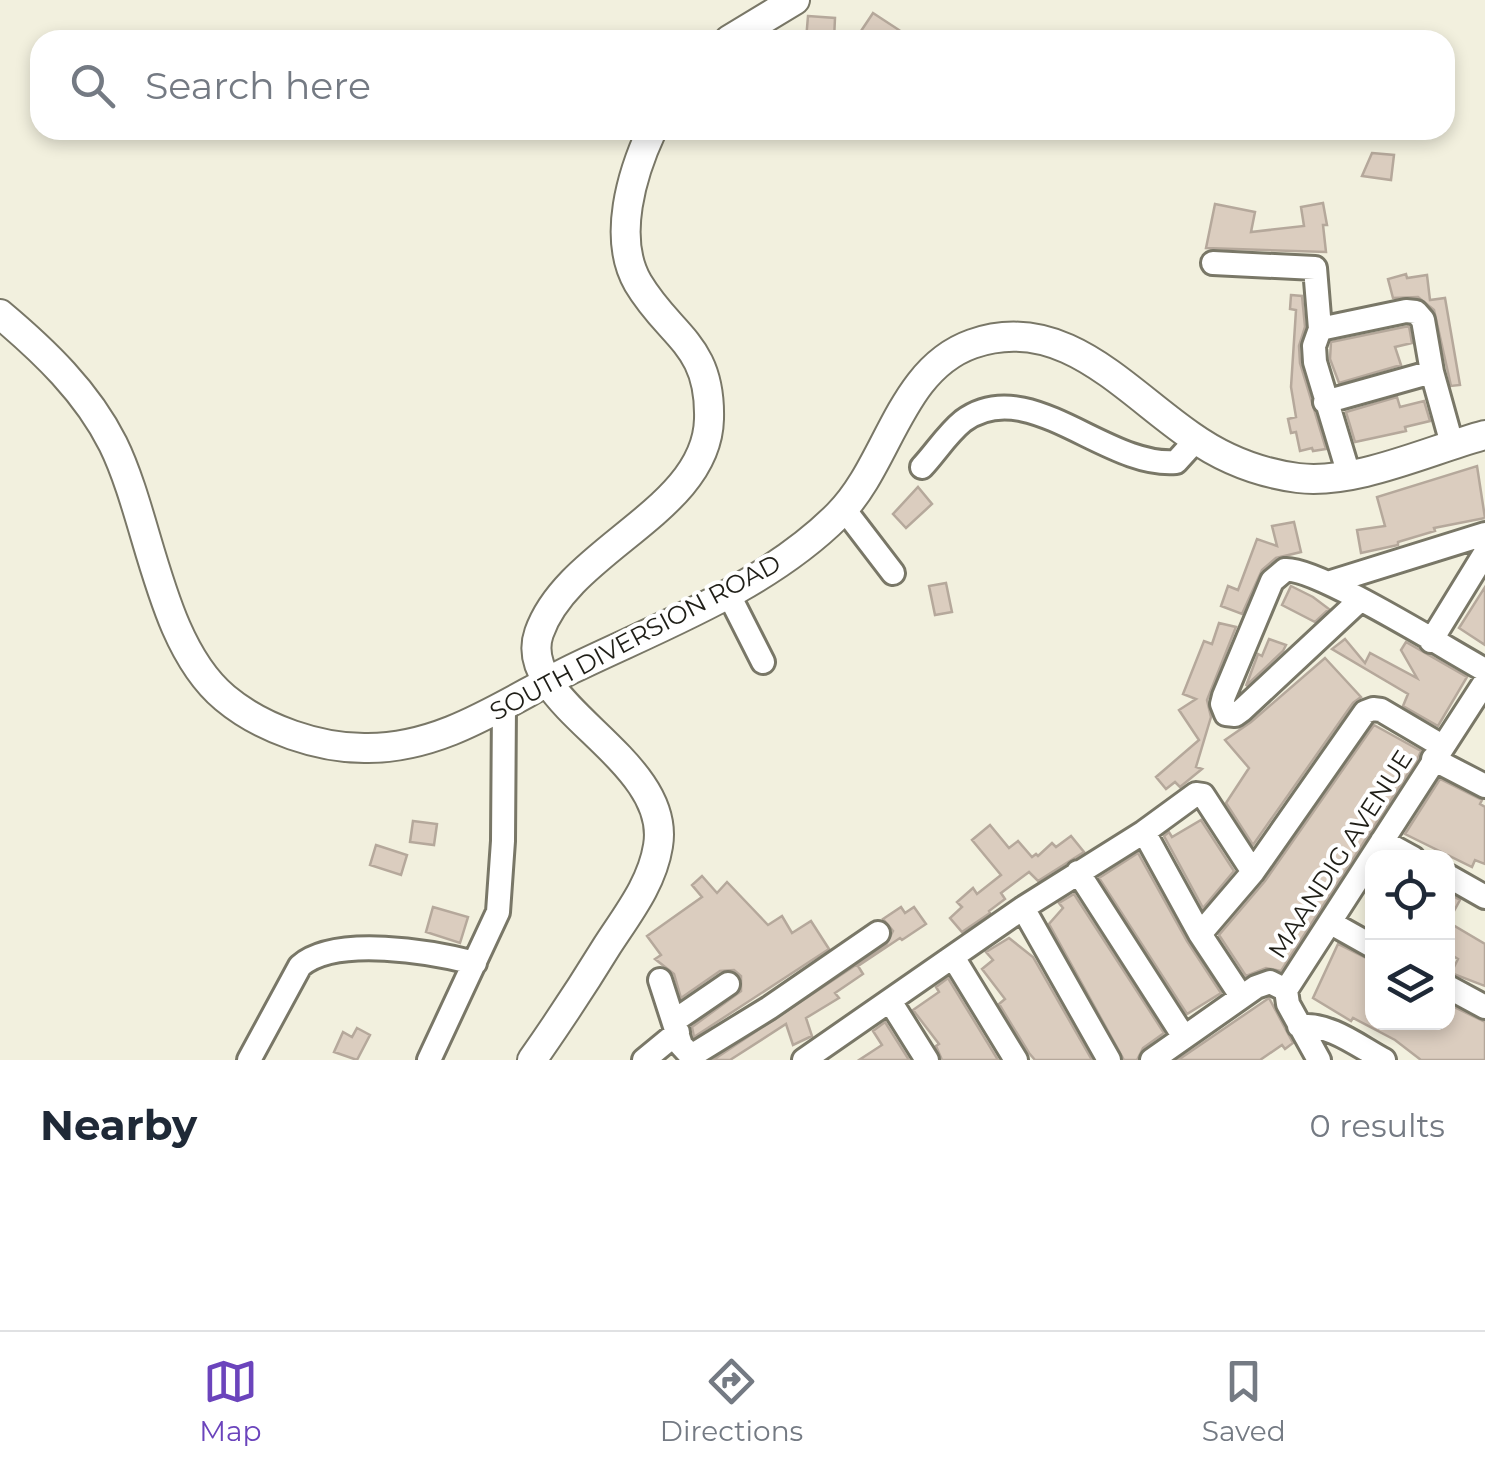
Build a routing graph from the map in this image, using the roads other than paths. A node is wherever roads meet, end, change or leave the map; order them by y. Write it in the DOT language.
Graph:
graph roads {
  1 [pos="796,0"];
  2 [pos="746,30"];
  3 [pos="649,140"];
  4 [pos="1213,263"];
  5 [pos="0,314"];
  6 [pos="1320,330"];
  7 [pos="1432,372"];
  8 [pos="1325,402"];
  9 [pos="1485,438"];
  10 [pos="1196,440"];
  11 [pos="1452,444"];
  12 [pos="922,467"];
  13 [pos="1349,475"];
  14 [pos="844,509"];
  15 [pos="1485,534"];
  16 [pos="1485,553"];
  17 [pos="893,573"];
  18 [pos="1331,582"];
  19 [pos="728,593"];
  20 [pos="1360,600"];
  21 [pos="1431,641"];
  22 [pos="763,662"];
  23 [pos="1485,670"];
  24 [pos="546,682"];
  25 [pos="1485,682"];
  26 [pos="504,706"];
  27 [pos="1438,753"];
  28 [pos="1485,786"];
  29 [pos="1144,832"];
  30 [pos="1382,841"];
  31 [pos="1398,850"];
  32 [pos="1078,872"];
  33 [pos="1253,872"];
  34 [pos="1455,880"];
  35 [pos="1485,896"];
  36 [pos="1022,908"];
  37 [pos="1331,924"];
  38 [pos="878,933"];
  39 [pos="1200,934"];
  40 [pos="1365,942"];
  41 [pos="953,957"];
  42 [pos="475,963"];
  43 [pos="660,980"];
  44 [pos="728,984"];
  45 [pos="1286,990"];
  46 [pos="1455,991"];
  47 [pos="1241,996"];
  48 [pos="890,1001"];
  49 [pos="1485,1007"];
  50 [pos="676,1026"];
  51 [pos="1184,1037"];
  52 [pos="1310,1044"];
  53 [pos="838,1052"];
  54 [pos="249,1060"];
  55 [pos="429,1060"];
  56 [pos="532,1060"];
  57 [pos="644,1060"];
  58 [pos="804,1060"];
  59 [pos="927,1060"];
  60 [pos="1016,1060"];
  61 [pos="1110,1060"];
  62 [pos="1152,1060"];
  63 [pos="1290,1060"];
  64 [pos="1384,1060"];
  1 -- 2 [label="main road"];
  3 -- 24 [label="main road"];
  4 -- 6 [label="street"];
  5 -- 26 [label="main road, SOUTH DIVERSION ROAD"];
  6 -- 7 [label="street"];
  6 -- 8 [label="street"];
  7 -- 8 [label="street"];
  7 -- 11 [label="street"];
  8 -- 13 [label="street"];
  9 -- 11 [label="main road, SOUTH DIVERSION ROAD"];
  10 -- 12 [label="street"];
  10 -- 13 [label="main road, SOUTH DIVERSION ROAD"];
  10 -- 14 [label="main road, SOUTH DIVERSION ROAD"];
  11 -- 13 [label="main road, SOUTH DIVERSION ROAD"];
  14 -- 17 [label="street"];
  14 -- 19 [label="main road, SOUTH DIVERSION ROAD"];
  15 -- 18 [label="street"];
  16 -- 21 [label="street"];
  18 -- 20 [label="street"];
  18 -- 20 [label="street"];
  19 -- 22 [label="street"];
  19 -- 24 [label="main road, SOUTH DIVERSION ROAD"];
  20 -- 21 [label="street"];
  21 -- 23 [label="street"];
  24 -- 26 [label="main road, SOUTH DIVERSION ROAD"];
  24 -- 56 [label="main road"];
  25 -- 27 [label="street, MAANDIG AVENUE"];
  26 -- 42 [label="street"];
  27 -- 28 [label="street"];
  27 -- 30 [label="street, MAANDIG AVENUE"];
  27 -- 33 [label="street"];
  29 -- 32 [label="street"];
  29 -- 33 [label="street"];
  29 -- 39 [label="street"];
  30 -- 31 [label="street"];
  30 -- 37 [label="street, MAANDIG AVENUE"];
  32 -- 36 [label="street"];
  32 -- 51 [label="street"];
  33 -- 39 [label="street"];
  34 -- 35 [label="street"];
  36 -- 41 [label="street"];
  36 -- 61 [label="street"];
  37 -- 40 [label="street"];
  37 -- 45 [label="street, MAANDIG AVENUE"];
  38 -- 50 [label="street"];
  39 -- 47 [label="street"];
  41 -- 48 [label="street"];
  41 -- 60 [label="street"];
  42 -- 54 [label="street"];
  42 -- 55 [label="street"];
  43 -- 50 [label="street"];
  44 -- 50 [label="street"];
  45 -- 47 [label="street"];
  45 -- 52 [label="street, MAANDIG AVENUE"];
  46 -- 49 [label="street"];
  47 -- 51 [label="street"];
  48 -- 53 [label="street"];
  48 -- 59 [label="street"];
  50 -- 57 [label="street"];
  51 -- 62 [label="street"];
  52 -- 63 [label="street"];
  52 -- 64 [label="street"];
  53 -- 58 [label="street"];
}
